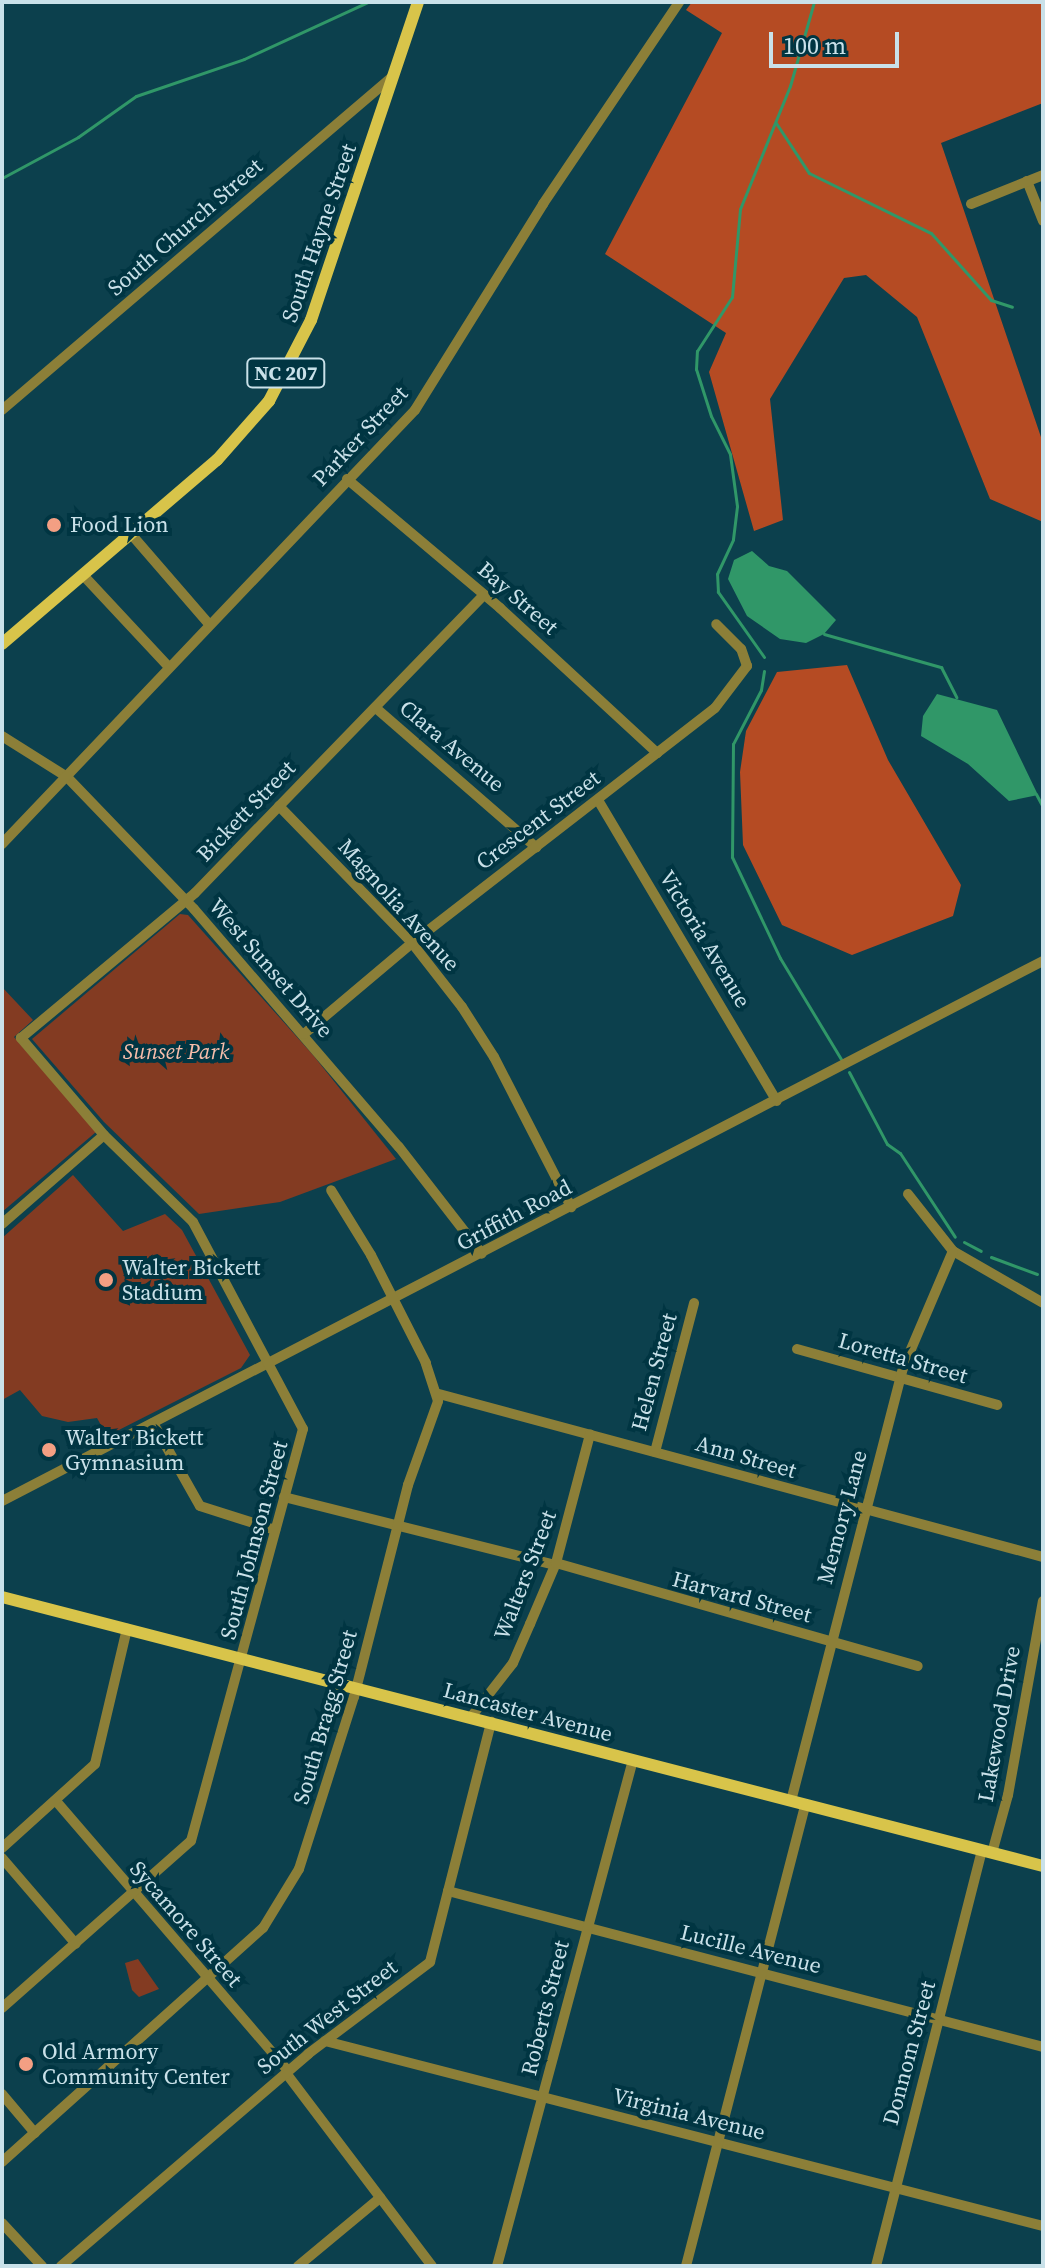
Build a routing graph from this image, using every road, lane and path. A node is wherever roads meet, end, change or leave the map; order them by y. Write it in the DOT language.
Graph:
graph roads {
  1 [pos="418,2"];
  2 [pos="679,2"];
  3 [pos="394,74"];
  4 [pos="1043,175"];
  5 [pos="1027,181"];
  6 [pos="971,204"];
  7 [pos="1043,221"];
  8 [pos="2,410"];
  9 [pos="347,479"];
  10 [pos="131,534"];
  11 [pos="83,575"];
  12 [pos="484,595"];
  13 [pos="208,623"];
  14 [pos="716,624"];
  15 [pos="2,644"];
  16 [pos="168,666"];
  17 [pos="377,709"];
  18 [pos="2,736"];
  19 [pos="657,753"];
  20 [pos="67,777"];
  21 [pos="598,800"];
  22 [pos="279,806"];
  23 [pos="2,844"];
  24 [pos="536,847"];
  25 [pos="185,901"];
  26 [pos="412,943"];
  27 [pos="1043,961"];
  28 [pos="304,1034"];
  29 [pos="21,1038"];
  30 [pos="777,1101"];
  31 [pos="104,1135"];
  32 [pos="331,1190"];
  33 [pos="908,1194"];
  34 [pos="571,1207"];
  35 [pos="2,1224"];
  36 [pos="953,1251"];
  37 [pos="482,1254"];
  38 [pos="393,1301"];
  39 [pos="694,1303"];
  40 [pos="1043,1303"];
  41 [pos="797,1349"];
  42 [pos="272,1363"];
  43 [pos="900,1377"];
  44 [pos="439,1394"];
  45 [pos="997,1405"];
  46 [pos="153,1423"];
  47 [pos="590,1434"];
  48 [pos="655,1452"];
  49 [pos="284,1497"];
  50 [pos="2,1501"];
  51 [pos="864,1511"];
  52 [pos="398,1524"];
  53 [pos="275,1530"];
  54 [pos="1043,1557"];
  55 [pos="555,1564"];
  56 [pos="2,1597"];
  57 [pos="1043,1601"];
  58 [pos="127,1629"];
  59 [pos="830,1641"];
  60 [pos="243,1659"];
  61 [pos="918,1666"];
  62 [pos="356,1688"];
  63 [pos="471,1717"];
  64 [pos="491,1722"];
  65 [pos="633,1760"];
  66 [pos="56,1801"];
  67 [pos="791,1801"];
  68 [pos="805,1805"];
  69 [pos="2,1848"];
  70 [pos="987,1852"];
  71 [pos="2,1858"];
  72 [pos="1043,1866"];
  73 [pos="448,1891"];
  74 [pos="134,1895"];
  75 [pos="586,1928"];
  76 [pos="76,1944"];
  77 [pos="761,1973"];
  78 [pos="208,1981"];
  79 [pos="2,2008"];
  80 [pos="938,2019"];
  81 [pos="325,2041"];
  82 [pos="1043,2047"];
  83 [pos="287,2072"];
  84 [pos="2,2094"];
  85 [pos="543,2097"];
  86 [pos="35,2133"];
  87 [pos="718,2142"];
  88 [pos="2,2162"];
  89 [pos="895,2188"];
  90 [pos="380,2198"];
  91 [pos="2,2223"];
  92 [pos="1043,2226"];
  93 [pos="42,2266"];
  94 [pos="61,2266"];
  95 [pos="298,2266"];
  96 [pos="432,2266"];
  97 [pos="497,2266"];
  98 [pos="686,2266"];
  99 [pos="876,2266"];
  1 -- 3 [label="main road, South Hayne Street / NC 207"];
  2 -- 9 [label="street, Parker Street"];
  3 -- 8 [label="street, South Church Street"];
  3 -- 10 [label="main road, South Hayne Street / NC 207"];
  4 -- 5 [label="street"];
  5 -- 6 [label="street"];
  5 -- 7 [label="street"];
  9 -- 12 [label="street, Bay Street"];
  9 -- 13 [label="street, Parker Street"];
  10 -- 11 [label="main road, South Hayne Street / NC 207"];
  10 -- 13 [label="street"];
  11 -- 15 [label="main road, South Hayne Street / NC 207"];
  11 -- 16 [label="street"];
  12 -- 17 [label="street, Bickett Street"];
  12 -- 19 [label="street, Bay Street"];
  13 -- 16 [label="street, Parker Street"];
  14 -- 19 [label="street, Crescent Street"];
  16 -- 20 [label="street, Parker Street"];
  17 -- 22 [label="street, Bickett Street"];
  17 -- 24 [label="street, Clara Avenue"];
  18 -- 20 [label="street, West Sunset Drive"];
  19 -- 21 [label="street, Crescent Street"];
  20 -- 23 [label="street, Parker Street"];
  20 -- 25 [label="street, West Sunset Drive"];
  21 -- 24 [label="street, Crescent Street"];
  21 -- 30 [label="street, Victoria Avenue"];
  22 -- 25 [label="street, Bickett Street"];
  22 -- 26 [label="street, Magnolia Avenue"];
  24 -- 26 [label="street, Crescent Street"];
  25 -- 28 [label="street, West Sunset Drive"];
  25 -- 29 [label="street, Bickett Street"];
  26 -- 28 [label="street, Crescent Street"];
  26 -- 34 [label="street, Magnolia Avenue"];
  27 -- 30 [label="street, Griffith Road"];
  28 -- 37 [label="street, West Sunset Drive"];
  29 -- 31 [label="street, South Johnson Street"];
  30 -- 34 [label="street, Griffith Road"];
  31 -- 35 [label="street"];
  31 -- 42 [label="street, South Johnson Street"];
  32 -- 38 [label="street"];
  33 -- 36 [label="street"];
  34 -- 37 [label="street, Griffith Road"];
  36 -- 40 [label="street"];
  36 -- 43 [label="street, Memory Lane"];
  37 -- 38 [label="street, Griffith Road"];
  38 -- 42 [label="street, Griffith Road"];
  38 -- 44 [label="street"];
  39 -- 48 [label="street, Helen Street"];
  41 -- 43 [label="street, Loretta Street"];
  42 -- 46 [label="street, Griffith Road"];
  42 -- 49 [label="street, South Johnson Street"];
  43 -- 45 [label="street, Loretta Street"];
  43 -- 51 [label="street, Memory Lane"];
  44 -- 47 [label="street, Ann Street"];
  44 -- 52 [label="street, South Bragg Street"];
  46 -- 50 [label="street, Griffith Road"];
  46 -- 53 [label="street"];
  47 -- 48 [label="street, Ann Street"];
  47 -- 55 [label="street, Walters Street"];
  48 -- 51 [label="street, Ann Street"];
  49 -- 52 [label="street, Harvard Street"];
  49 -- 53 [label="street, South Johnson Street"];
  51 -- 54 [label="street, Ann Street"];
  51 -- 59 [label="street, Memory Lane"];
  52 -- 55 [label="street, Harvard Street"];
  52 -- 62 [label="street, South Bragg Street"];
  53 -- 60 [label="street, South Johnson Street"];
  55 -- 59 [label="street, Harvard Street"];
  55 -- 63 [label="street, Walters Street"];
  56 -- 58 [label="main road, Lancaster Avenue"];
  57 -- 70 [label="street, Lakewood Drive"];
  58 -- 60 [label="main road, Lancaster Avenue"];
  58 -- 66 [label="street"];
  59 -- 61 [label="street, Harvard Street"];
  59 -- 67 [label="street, Memory Lane"];
  60 -- 62 [label="main road, Lancaster Avenue"];
  60 -- 74 [label="street, South Johnson Street"];
  62 -- 63 [label="main road, Lancaster Avenue"];
  62 -- 78 [label="street, South Bragg Street"];
  63 -- 64 [label="main road, Lancaster Avenue"];
  64 -- 65 [label="main road, Lancaster Avenue"];
  64 -- 73 [label="street, South West Street"];
  65 -- 67 [label="main road, Lancaster Avenue"];
  65 -- 75 [label="street, Roberts Street"];
  66 -- 69 [label="street"];
  66 -- 74 [label="street, Sycamore Street"];
  67 -- 68 [label="main road, Lancaster Avenue"];
  68 -- 70 [label="main road, Lancaster Avenue"];
  68 -- 77 [label="street"];
  70 -- 72 [label="main road, Lancaster Avenue"];
  70 -- 80 [label="street, Donnom Street"];
  71 -- 76 [label="street"];
  73 -- 75 [label="street, Lucille Avenue"];
  73 -- 81 [label="street, South West Street"];
  74 -- 76 [label="street, South Johnson Street"];
  74 -- 78 [label="street, Sycamore Street"];
  75 -- 77 [label="street, Lucille Avenue"];
  75 -- 85 [label="street, Roberts Street"];
  76 -- 79 [label="street, South Johnson Street"];
  77 -- 80 [label="street, Lucille Avenue"];
  77 -- 87 [label="street"];
  78 -- 83 [label="street, Sycamore Street"];
  78 -- 86 [label="street, South Bragg Street"];
  80 -- 82 [label="street, Lucille Avenue"];
  80 -- 89 [label="street, Donnom Street"];
  81 -- 83 [label="street, South West Street"];
  81 -- 85 [label="street, Virginia Avenue"];
  83 -- 90 [label="street, Sycamore Street"];
  83 -- 94 [label="street, South West Street"];
  84 -- 86 [label="street"];
  85 -- 87 [label="street, Virginia Avenue"];
  85 -- 97 [label="street, Roberts Street"];
  86 -- 88 [label="street, South Bragg Street"];
  87 -- 89 [label="street, Virginia Avenue"];
  87 -- 98 [label="street"];
  89 -- 92 [label="street, Virginia Avenue"];
  89 -- 99 [label="street, Donnom Street"];
  90 -- 95 [label="street"];
  90 -- 96 [label="street, Sycamore Street"];
  91 -- 93 [label="street"];
}
